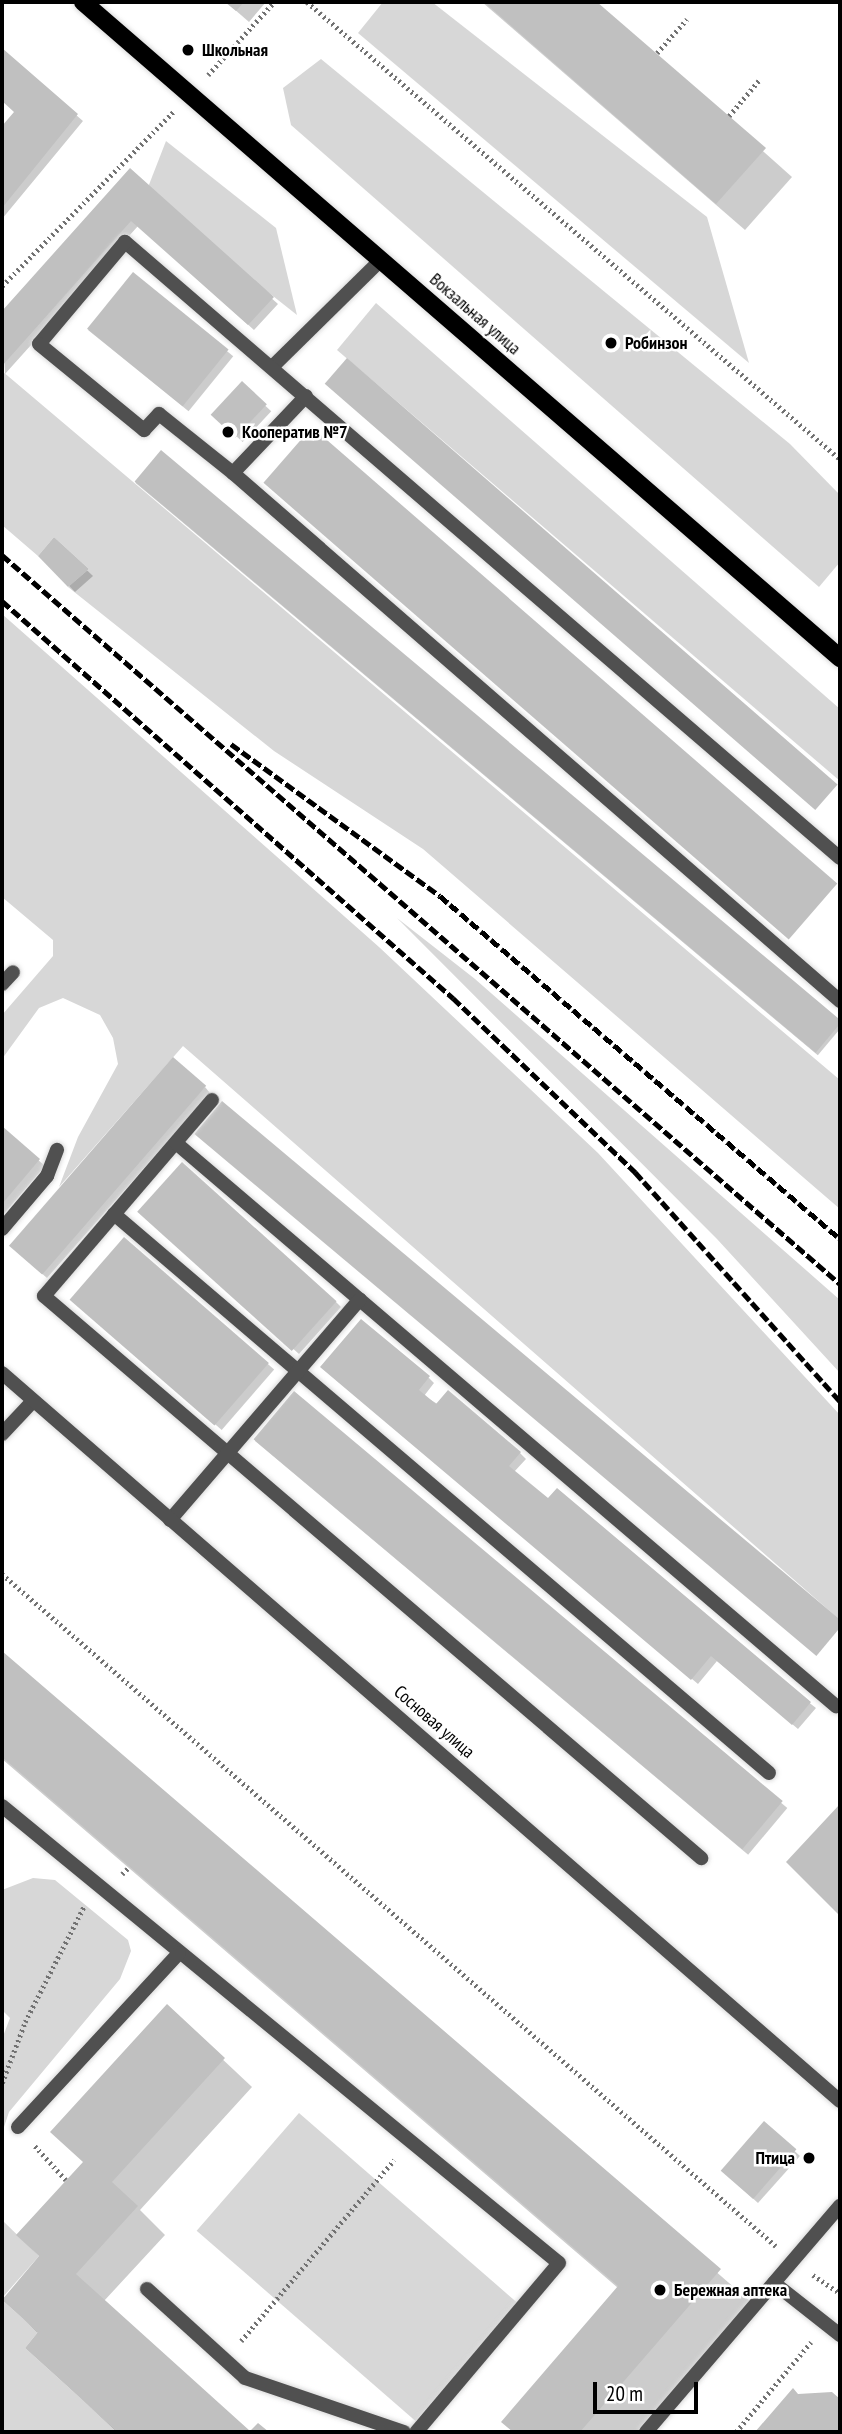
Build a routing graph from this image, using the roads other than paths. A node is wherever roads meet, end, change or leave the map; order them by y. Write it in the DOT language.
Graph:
graph roads {
  1 [pos="83,2"];
  2 [pos="381,260"];
  3 [pos="272,367"];
  4 [pos="306,396"];
  5 [pos="233,473"];
  6 [pos="840,658"];
  7 [pos="840,858"];
  8 [pos="13,972"];
  9 [pos="2,984"];
  10 [pos="840,1001"];
  11 [pos="212,1100"];
  12 [pos="176,1143"];
  13 [pos="57,1150"];
  14 [pos="114,1214"];
  15 [pos="2,1229"];
  16 [pos="360,1299"];
  17 [pos="297,1371"];
  18 [pos="2,1373"];
  19 [pos="33,1401"];
  20 [pos="2,1434"];
  21 [pos="227,1453"];
  22 [pos="170,1520"];
  23 [pos="836,1706"];
  24 [pos="769,1773"];
  25 [pos="2,1806"];
  26 [pos="701,1858"];
  27 [pos="179,1953"];
  28 [pos="840,2101"];
  29 [pos="18,2127"];
  30 [pos="840,2206"];
  31 [pos="774,2283"];
  32 [pos="147,2289"];
  33 [pos="840,2335"];
  34 [pos="404,2432"];
  35 [pos="416,2432"];
  36 [pos="646,2432"];
  1 -- 2 [label="main road, Вокзальная улица"];
  2 -- 3 [label="street"];
  2 -- 6 [label="main road, Вокзальная улица"];
  3 -- 4 [label="street"];
  3 -- 5 [label="street"];
  4 -- 5 [label="street"];
  4 -- 7 [label="street"];
  5 -- 10 [label="street"];
  8 -- 9 [label="street"];
  11 -- 12 [label="street"];
  12 -- 14 [label="street"];
  12 -- 16 [label="street"];
  13 -- 15 [label="street"];
  14 -- 17 [label="street"];
  14 -- 21 [label="street"];
  16 -- 17 [label="street"];
  16 -- 23 [label="street"];
  17 -- 21 [label="street"];
  17 -- 24 [label="street"];
  18 -- 19 [label="street, Сосновая улица"];
  19 -- 20 [label="street"];
  19 -- 22 [label="street, Сосновая улица"];
  21 -- 22 [label="street"];
  21 -- 26 [label="street"];
  22 -- 28 [label="street, Сосновая улица"];
  25 -- 27 [label="street"];
  27 -- 29 [label="street"];
  27 -- 35 [label="street"];
  30 -- 31 [label="street"];
  31 -- 33 [label="street"];
  31 -- 36 [label="street"];
  32 -- 34 [label="street"];
}
